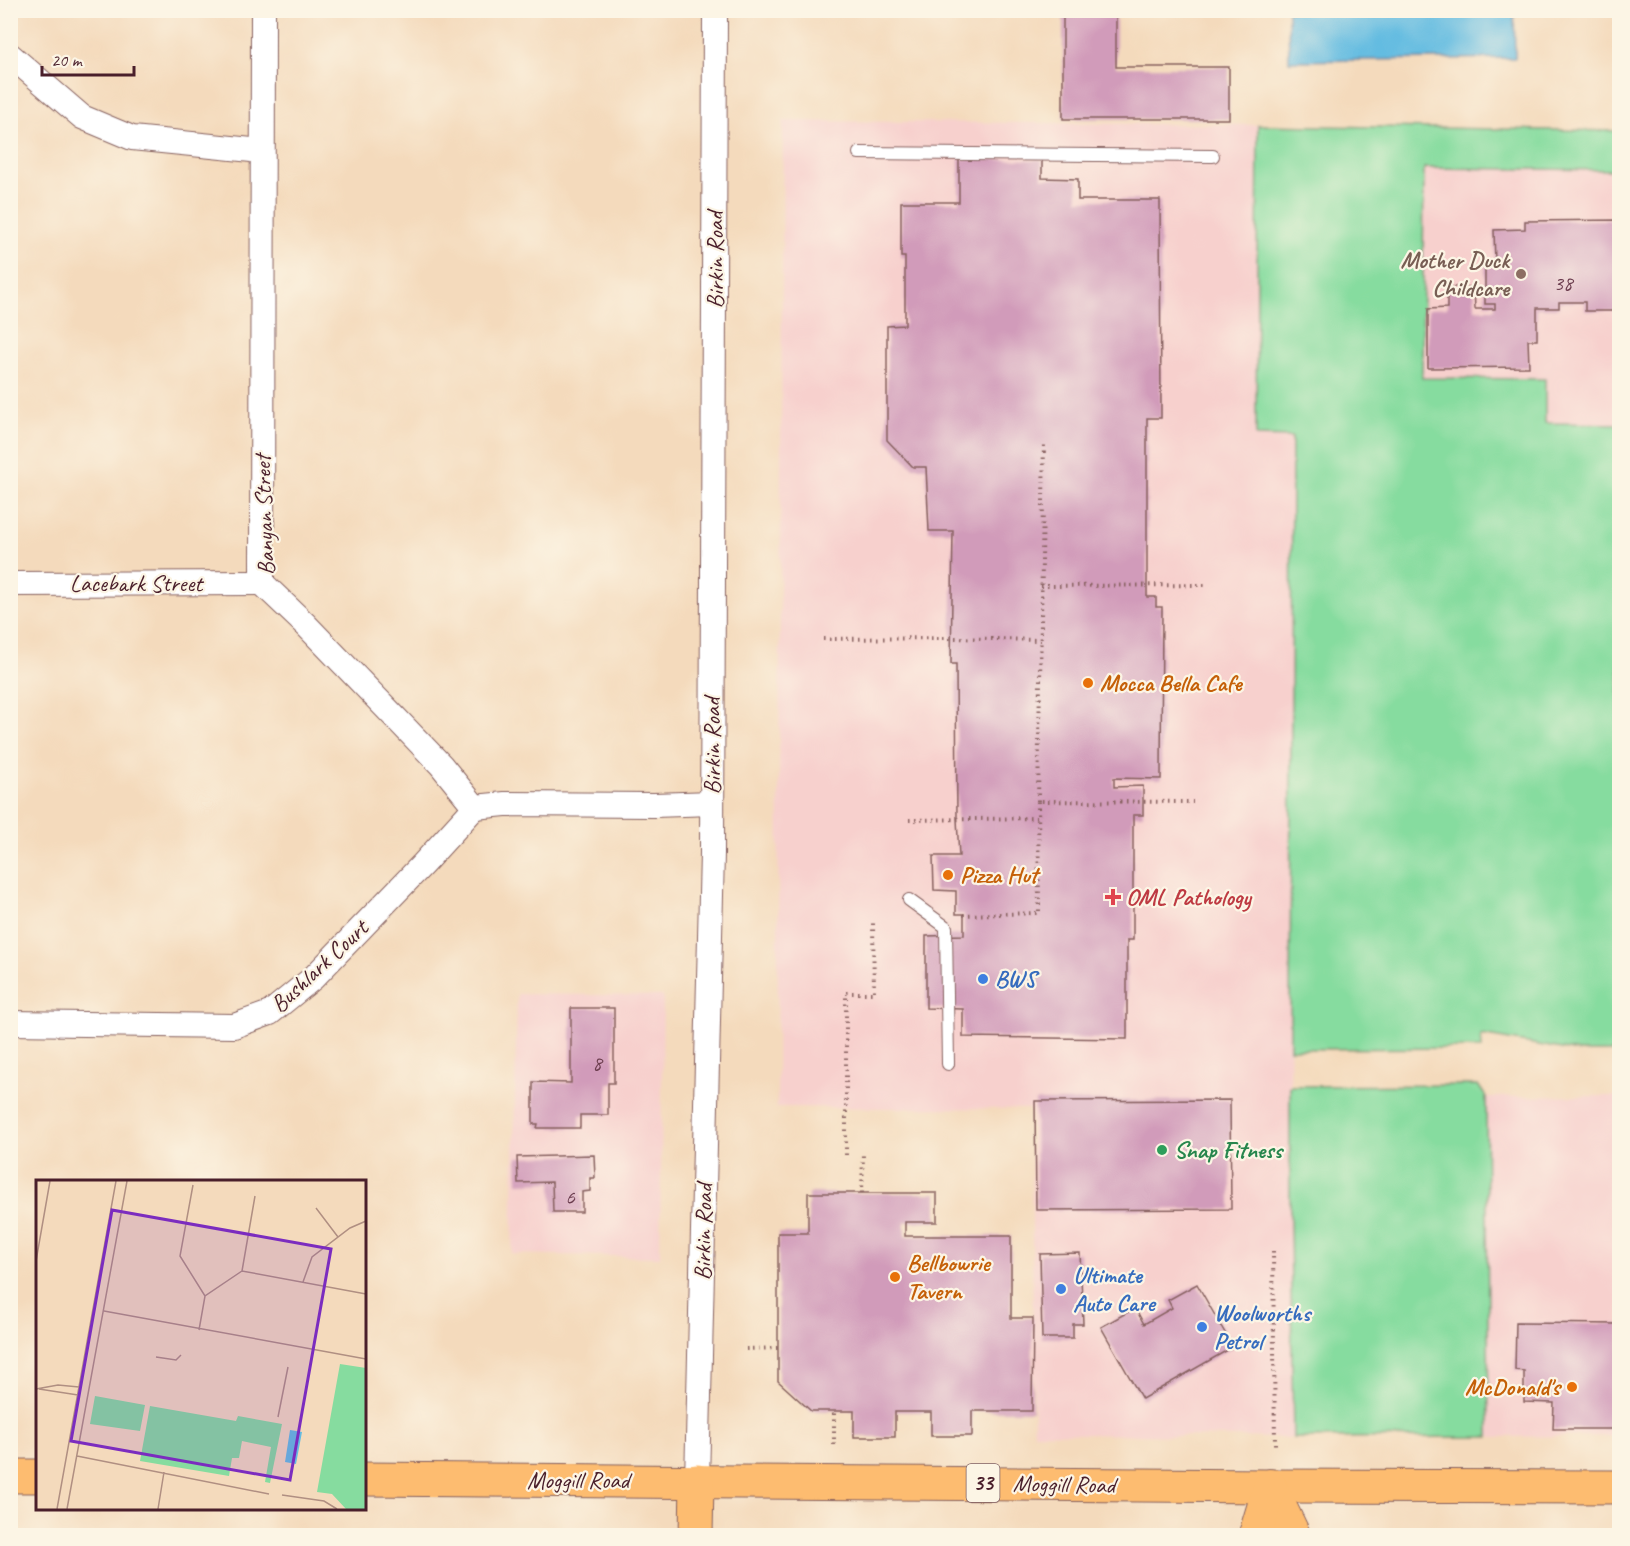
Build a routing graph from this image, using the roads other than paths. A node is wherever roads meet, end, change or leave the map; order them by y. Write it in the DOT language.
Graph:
graph roads {
  1 [pos="263,10"];
  2 [pos="715,10"];
  3 [pos="10,55"];
  4 [pos="262,151"];
  5 [pos="859,153"];
  6 [pos="1213,156"];
  7 [pos="262,583"];
  8 [pos="10,584"];
  9 [pos="712,803"];
  10 [pos="475,807"];
  11 [pos="909,900"];
  12 [pos="10,1023"];
  13 [pos="948,1064"];
  14 [pos="10,1476"];
  15 [pos="36,1476"];
  16 [pos="366,1479"];
  17 [pos="697,1481"];
  18 [pos="1270,1486"];
  19 [pos="1620,1487"];
  20 [pos="696,1536"];
  21 [pos="1255,1536"];
  22 [pos="1294,1536"];
  1 -- 4 [label="street, Banyan Street"];
  2 -- 9 [label="street, Birkin Road"];
  3 -- 4 [label="street"];
  4 -- 7 [label="street, Banyan Street"];
  5 -- 6 [label="lane"];
  7 -- 8 [label="street, Lacebark Street"];
  7 -- 10 [label="street, Banyan Street"];
  9 -- 10 [label="street"];
  9 -- 17 [label="street, Birkin Road"];
  10 -- 12 [label="street, Bushlark Court"];
  11 -- 13 [label="lane"];
  14 -- 15 [label="main road"];
  16 -- 17 [label="main road, Moggill Road / 33"];
  17 -- 18 [label="main road, Moggill Road / 33"];
  17 -- 20 [label="main road"];
  18 -- 19 [label="main road, Moggill Road / 33"];
  18 -- 21 [label="main road"];
  18 -- 22 [label="main road"];
}
